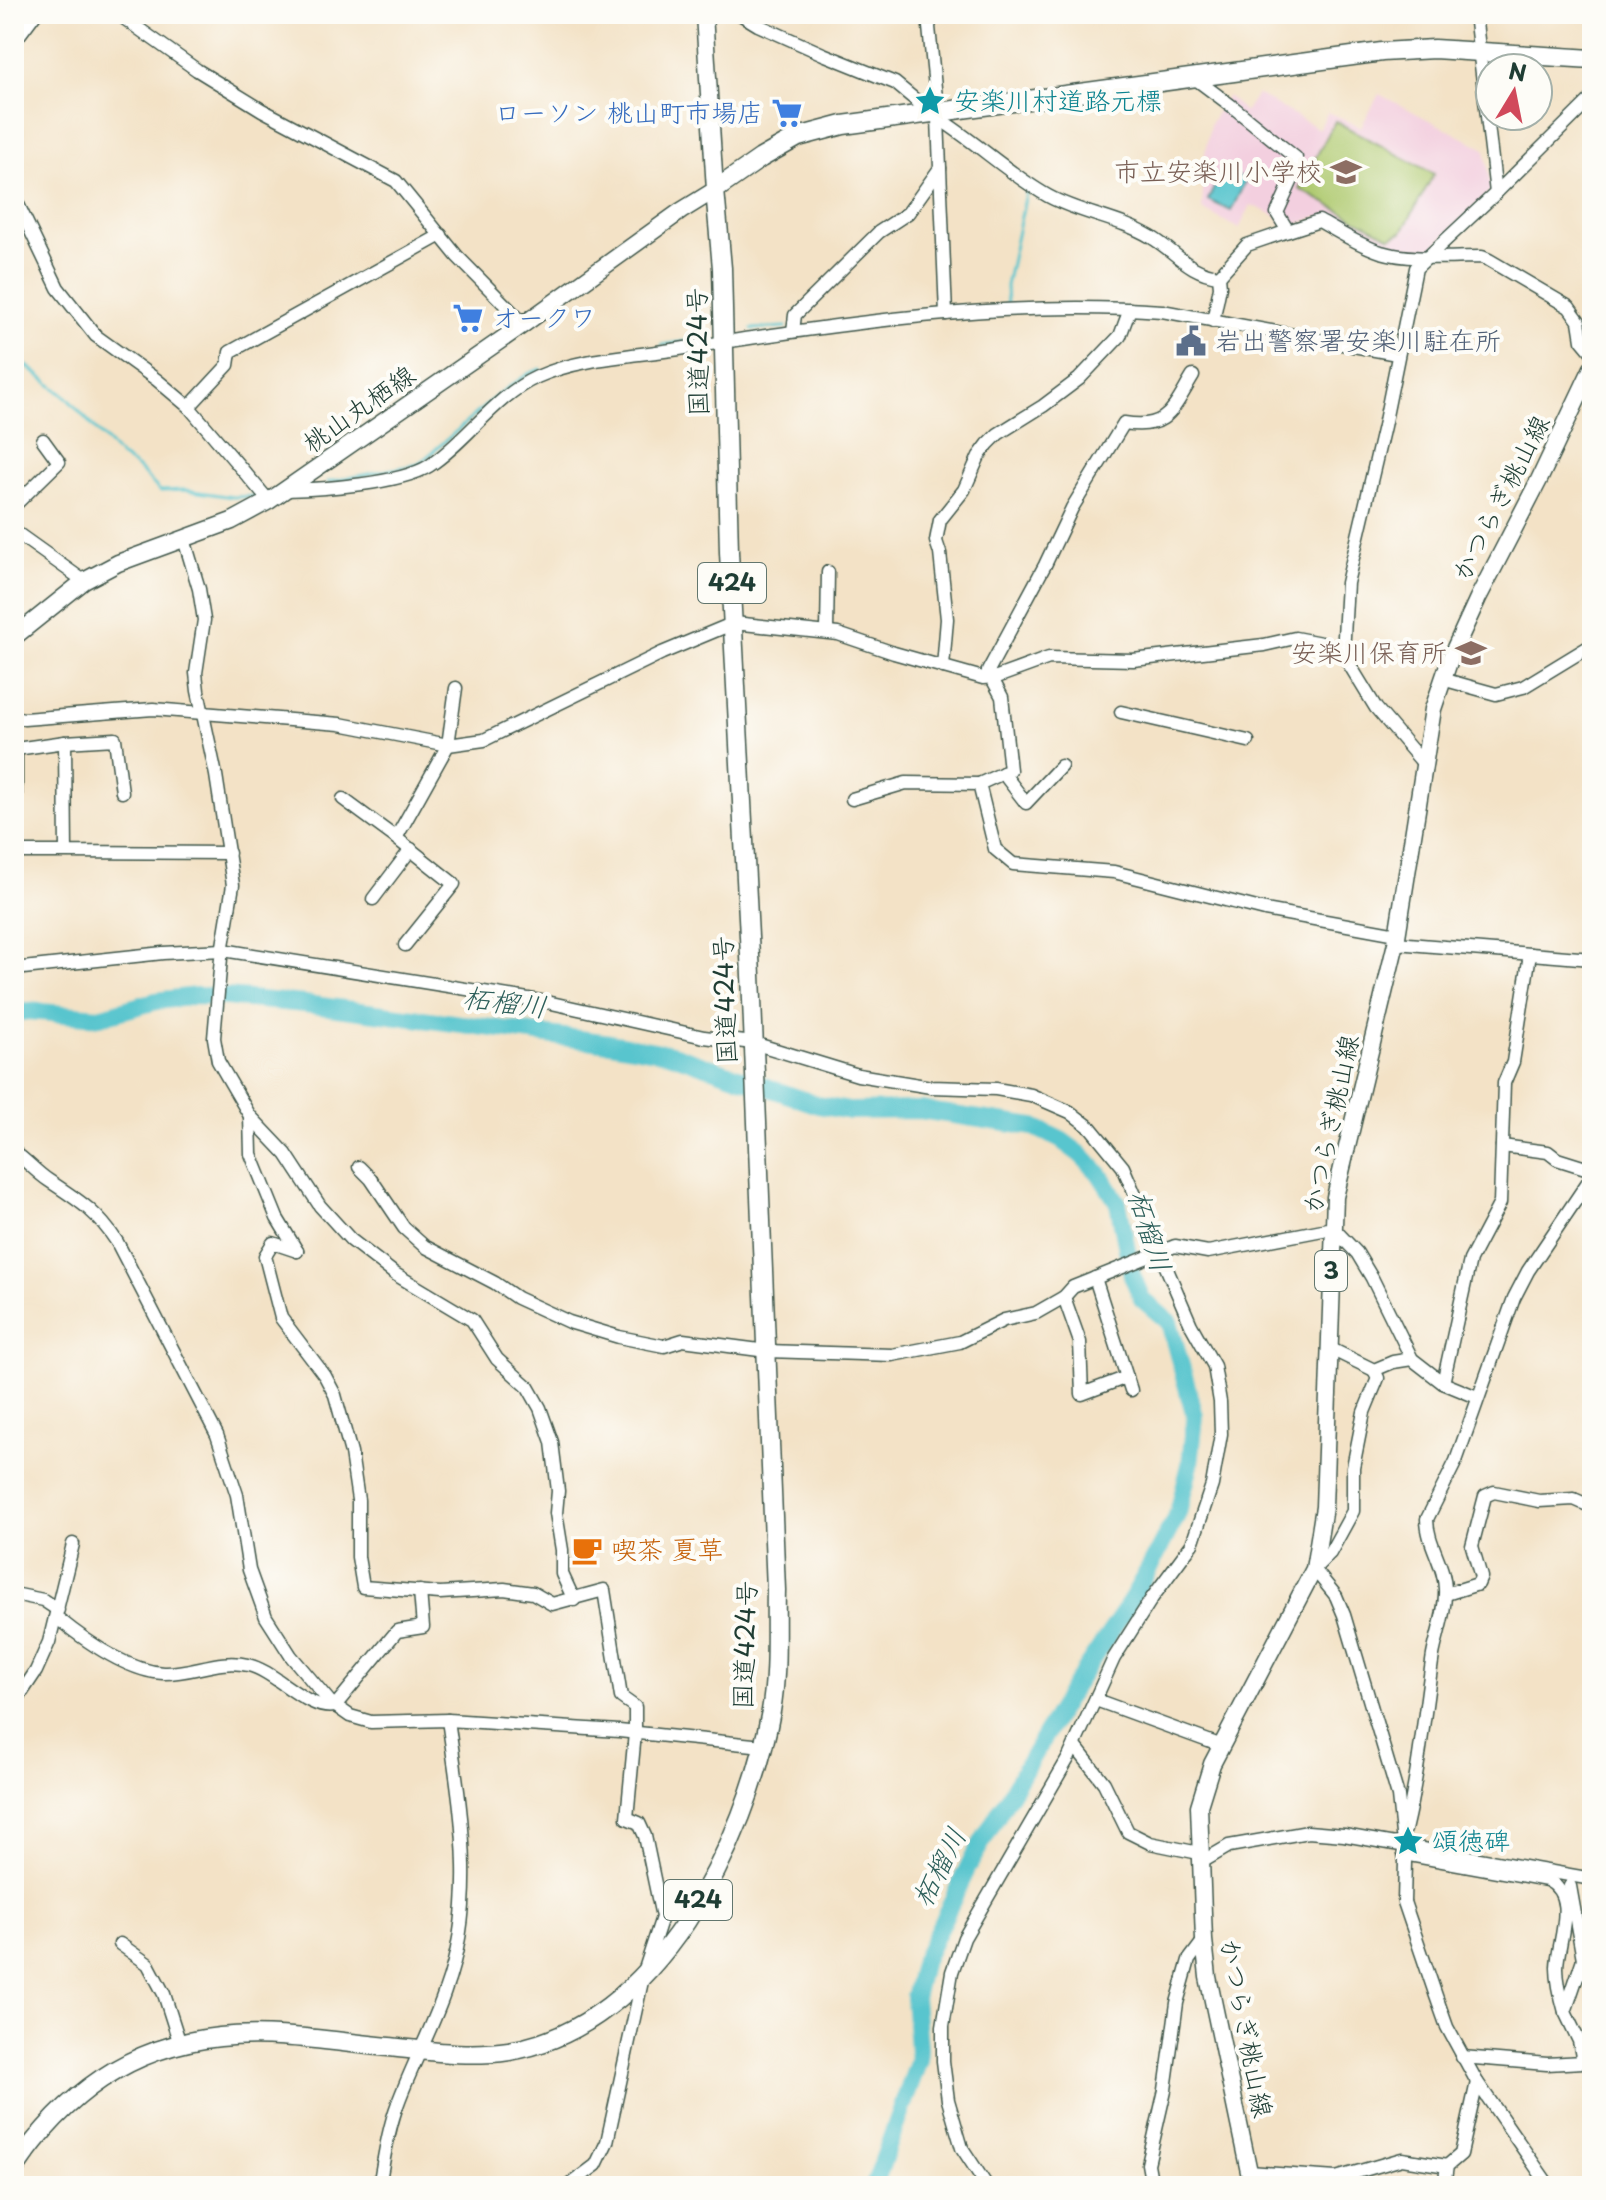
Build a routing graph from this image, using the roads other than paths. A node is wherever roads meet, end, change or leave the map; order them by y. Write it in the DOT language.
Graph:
graph roads {
  1 [pos="35,14"];
  2 [pos="118,14"];
  3 [pos="704,14"];
  4 [pos="740,14"];
  5 [pos="932,14"];
  6 [pos="1475,14"];
  7 [pos="14,42"];
  8 [pos="1478,52"];
  9 [pos="1554,57"];
  10 [pos="1592,59"];
  11 [pos="1193,77"];
  12 [pos="1592,98"];
  13 [pos="935,114"];
  14 [pos="1488,132"];
  15 [pos="940,168"];
  16 [pos="715,190"];
  17 [pos="1496,193"];
  18 [pos="14,196"];
  19 [pos="1288,231"];
  20 [pos="441,235"];
  21 [pos="1428,257"];
  22 [pos="1219,276"];
  23 [pos="1130,309"];
  24 [pos="945,311"];
  25 [pos="1213,321"];
  26 [pos="524,324"];
  27 [pos="793,327"];
  28 [pos="722,343"];
  29 [pos="1592,352"];
  30 [pos="1397,354"];
  31 [pos="1592,368"];
  32 [pos="1193,376"];
  33 [pos="189,407"];
  34 [pos="43,440"];
  35 [pos="283,490"];
  36 [pos="269,501"];
  37 [pos="14,506"];
  38 [pos="14,531"];
  39 [pos="184,539"];
  40 [pos="828,572"];
  41 [pos="84,581"];
  42 [pos="734,623"];
  43 [pos="827,632"];
  44 [pos="14,637"];
  45 [pos="1592,645"];
  46 [pos="1343,654"];
  47 [pos="943,667"];
  48 [pos="990,677"];
  49 [pos="1442,679"];
  50 [pos="456,688"];
  51 [pos="203,712"];
  52 [pos="1121,712"];
  53 [pos="14,717"];
  54 [pos="1248,741"];
  55 [pos="65,742"];
  56 [pos="448,745"];
  57 [pos="1423,763"];
  58 [pos="1061,766"];
  59 [pos="1003,773"];
  60 [pos="979,784"];
  61 [pos="122,792"];
  62 [pos="343,799"];
  63 [pos="852,799"];
  64 [pos="396,838"];
  65 [pos="411,849"];
  66 [pos="66,852"];
  67 [pos="229,853"];
  68 [pos="373,899"];
  69 [pos="1397,938"];
  70 [pos="405,945"];
  71 [pos="222,954"];
  72 [pos="1530,954"];
  73 [pos="1592,959"];
  74 [pos="14,969"];
  75 [pos="753,1046"];
  76 [pos="250,1116"];
  77 [pos="1502,1146"];
  78 [pos="14,1152"];
  79 [pos="359,1167"];
  80 [pos="1592,1173"];
  81 [pos="1333,1228"];
  82 [pos="1160,1250"];
  83 [pos="1097,1277"];
  84 [pos="1064,1297"];
  85 [pos="1329,1348"];
  86 [pos="767,1351"];
  87 [pos="1412,1359"];
  88 [pos="1374,1370"];
  89 [pos="1127,1377"];
  90 [pos="1443,1383"];
  91 [pos="1131,1390"];
  92 [pos="1477,1397"];
  93 [pos="1592,1507"];
  94 [pos="73,1544"];
  95 [pos="1314,1569"];
  96 [pos="420,1591"];
  97 [pos="14,1594"];
  98 [pos="1446,1594"];
  99 [pos="574,1600"];
  100 [pos="57,1614"];
  101 [pos="1091,1703"];
  102 [pos="14,1704"];
  103 [pos="335,1706"];
  104 [pos="448,1720"];
  105 [pos="635,1733"];
  106 [pos="763,1746"];
  107 [pos="1075,1746"];
  108 [pos="1222,1746"];
  109 [pos="1403,1850"];
  110 [pos="1200,1858"];
  111 [pos="1592,1879"];
  112 [pos="1570,1886"];
  113 [pos="1204,1940"];
  114 [pos="120,1944"];
  115 [pos="1583,1959"];
  116 [pos="644,1972"];
  117 [pos="1592,1979"];
  118 [pos="1565,2012"];
  119 [pos="180,2044"];
  120 [pos="419,2050"];
  121 [pos="1462,2057"];
  122 [pos="1477,2082"];
  123 [pos="1447,2166"];
  124 [pos="14,2169"];
  125 [pos="1251,2179"];
  126 [pos="379,2186"];
  127 [pos="568,2186"];
  128 [pos="987,2186"];
  129 [pos="1152,2186"];
  130 [pos="1444,2186"];
  131 [pos="1549,2186"];
  1 -- 7 [label="street"];
  2 -- 20 [label="street"];
  3 -- 16 [label="main road"];
  4 -- 13 [label="street"];
  5 -- 13 [label="street"];
  6 -- 8 [label="street"];
  8 -- 11 [label="highway"];
  9 -- 10 [label="highway"];
  11 -- 13 [label="highway"];
  11 -- 19 [label="street"];
  12 -- 17 [label="street"];
  13 -- 15 [label="street"];
  13 -- 16 [label="highway"];
  13 -- 22 [label="street"];
  14 -- 17 [label="street"];
  15 -- 24 [label="street"];
  15 -- 27 [label="street"];
  16 -- 26 [label="main road, 桃山丸栖線"];
  16 -- 28 [label="highway, 国道424号 / 424"];
  17 -- 21 [label="street"];
  18 -- 33 [label="street"];
  19 -- 21 [label="street"];
  19 -- 22 [label="street"];
  20 -- 26 [label="street"];
  20 -- 33 [label="street"];
  21 -- 29 [label="street"];
  21 -- 30 [label="street"];
  22 -- 25 [label="street"];
  23 -- 24 [label="street"];
  23 -- 25 [label="street"];
  23 -- 47 [label="street"];
  24 -- 27 [label="street"];
  25 -- 30 [label="street"];
  26 -- 35 [label="main road, 桃山丸栖線"];
  27 -- 28 [label="street"];
  28 -- 35 [label="street"];
  28 -- 42 [label="highway, 国道424号 / 424"];
  30 -- 46 [label="street"];
  31 -- 49 [label="main road, かつらぎ桃山線 / 3"];
  32 -- 48 [label="street"];
  33 -- 36 [label="street"];
  34 -- 37 [label="street"];
  35 -- 36 [label="main road, 桃山丸栖線"];
  36 -- 39 [label="main road, 桃山丸栖線"];
  38 -- 41 [label="street"];
  39 -- 41 [label="main road, 桃山丸栖線"];
  39 -- 51 [label="street"];
  40 -- 43 [label="street"];
  41 -- 44 [label="main road, 桃山丸栖線"];
  42 -- 43 [label="street"];
  42 -- 56 [label="street"];
  42 -- 75 [label="highway, 国道424号 / 424"];
  43 -- 47 [label="street"];
  45 -- 49 [label="street"];
  46 -- 48 [label="street"];
  46 -- 57 [label="street"];
  47 -- 48 [label="street"];
  48 -- 59 [label="street"];
  49 -- 57 [label="main road, かつらぎ桃山線 / 3"];
  50 -- 56 [label="street"];
  51 -- 53 [label="street"];
  51 -- 56 [label="street"];
  51 -- 67 [label="street"];
  52 -- 54 [label="street"];
  55 -- 61 [label="street"];
  55 -- 66 [label="street"];
  55 -- 66 [label="street"];
  56 -- 64 [label="street"];
  57 -- 69 [label="main road, かつらぎ桃山線 / 3"];
  58 -- 59 [label="street"];
  59 -- 60 [label="street"];
  60 -- 63 [label="street"];
  60 -- 69 [label="street"];
  62 -- 64 [label="street"];
  64 -- 65 [label="street"];
  65 -- 68 [label="street"];
  65 -- 70 [label="street"];
  66 -- 67 [label="street"];
  67 -- 71 [label="street"];
  69 -- 72 [label="street"];
  69 -- 81 [label="main road, かつらぎ桃山線 / 3"];
  71 -- 74 [label="street"];
  71 -- 75 [label="street"];
  71 -- 76 [label="street"];
  72 -- 73 [label="street"];
  72 -- 77 [label="street"];
  75 -- 82 [label="street"];
  75 -- 86 [label="highway, 国道424号 / 424"];
  76 -- 96 [label="street"];
  76 -- 99 [label="street"];
  77 -- 80 [label="street"];
  77 -- 90 [label="street"];
  78 -- 103 [label="street"];
  79 -- 86 [label="street"];
  80 -- 92 [label="street"];
  81 -- 82 [label="street"];
  81 -- 85 [label="main road, かつらぎ桃山線 / 3"];
  81 -- 87 [label="street"];
  82 -- 83 [label="street"];
  82 -- 101 [label="street"];
  83 -- 84 [label="street"];
  83 -- 89 [label="street"];
  84 -- 86 [label="street"];
  84 -- 89 [label="street"];
  85 -- 88 [label="street"];
  85 -- 95 [label="main road, かつらぎ桃山線 / 3"];
  86 -- 106 [label="highway, 国道424号 / 424"];
  87 -- 88 [label="street"];
  87 -- 90 [label="street"];
  88 -- 95 [label="street"];
  89 -- 91 [label="street"];
  90 -- 92 [label="street"];
  92 -- 98 [label="street"];
  93 -- 98 [label="street"];
  94 -- 100 [label="street"];
  95 -- 108 [label="main road, かつらぎ桃山線 / 3"];
  95 -- 109 [label="street"];
  96 -- 99 [label="street"];
  96 -- 103 [label="street"];
  97 -- 100 [label="street"];
  98 -- 109 [label="street"];
  99 -- 105 [label="street"];
  100 -- 102 [label="street"];
  100 -- 103 [label="street"];
  101 -- 107 [label="street"];
  101 -- 108 [label="street"];
  103 -- 104 [label="street"];
  104 -- 105 [label="street"];
  104 -- 120 [label="street"];
  105 -- 106 [label="street"];
  105 -- 116 [label="street"];
  106 -- 116 [label="highway, 国道424号 / 424"];
  107 -- 110 [label="street"];
  107 -- 128 [label="street"];
  108 -- 110 [label="main road, かつらぎ桃山線 / 3"];
  109 -- 110 [label="street"];
  109 -- 111 [label="street"];
  109 -- 118 [label="street"];
  109 -- 121 [label="street"];
  110 -- 113 [label="main road, かつらぎ桃山線 / 3"];
  112 -- 115 [label="street"];
  113 -- 125 [label="main road, かつらぎ桃山線 / 3"];
  113 -- 129 [label="street"];
  114 -- 119 [label="street"];
  115 -- 117 [label="street"];
  115 -- 118 [label="street"];
  116 -- 120 [label="highway, 国道424号 / 424"];
  116 -- 127 [label="street"];
  118 -- 121 [label="street"];
  119 -- 120 [label="highway, 国道424号 / 424"];
  119 -- 124 [label="highway, 国道424号 / 424"];
  120 -- 126 [label="street"];
  121 -- 122 [label="street"];
  122 -- 123 [label="street"];
  122 -- 131 [label="street"];
  123 -- 125 [label="street"];
  123 -- 130 [label="street"];
}
